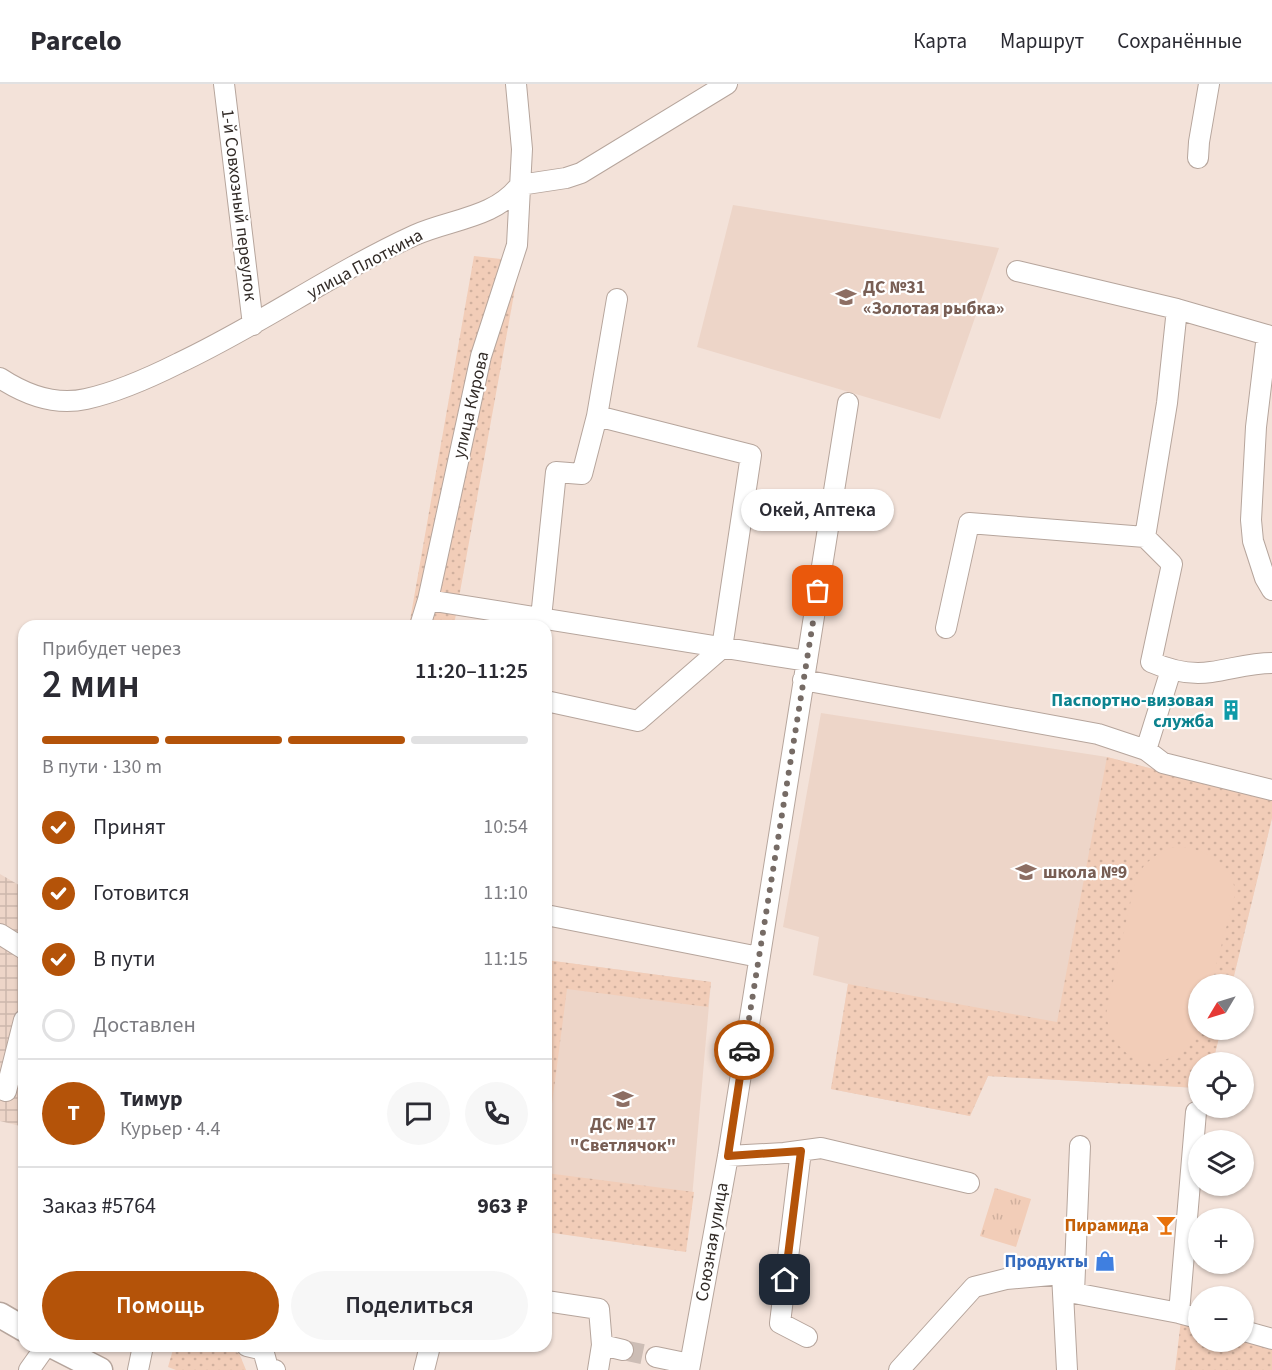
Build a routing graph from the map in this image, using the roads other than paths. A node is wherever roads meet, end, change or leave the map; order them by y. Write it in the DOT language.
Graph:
graph roads {
  1 [pos="224,84"];
  2 [pos="516,84"];
  3 [pos="727,84"];
  4 [pos="1209,84"];
  5 [pos="1198,158"];
  6 [pos="520,185"];
  7 [pos="1017,271"];
  8 [pos="617,299"];
  9 [pos="1177,309"];
  10 [pos="253,325"];
  11 [pos="1269,336"];
  12 [pos="0,378"];
  13 [pos="848,404"];
  14 [pos="597,416"];
  15 [pos="1145,537"];
  16 [pos="1272,590"];
  17 [pos="428,600"];
  18 [pos="541,618"];
  19 [pos="422,620"];
  20 [pos="946,628"];
  21 [pos="722,648"];
  22 [pos="1272,663"];
  23 [pos="1171,670"];
  24 [pos="805,671"];
  25 [pos="552,702"];
  26 [pos="1146,750"];
  27 [pos="1272,790"];
  28 [pos="552,916"];
  29 [pos="0,934"];
  30 [pos="18,945"];
  31 [pos="759,957"];
  32 [pos="18,1044"];
  33 [pos="0,1089"];
  34 [pos="1195,1118"];
  35 [pos="1080,1146"];
  36 [pos="801,1151"];
  37 [pos="728,1156"];
  38 [pos="969,1183"];
  39 [pos="1062,1274"];
  40 [pos="1074,1293"];
  41 [pos="552,1302"];
  42 [pos="1179,1313"];
  43 [pos="0,1315"];
  44 [pos="1188,1315"];
  45 [pos="18,1326"];
  46 [pos="1254,1334"];
  47 [pos="807,1337"];
  48 [pos="1272,1339"];
  49 [pos="602,1345"];
  50 [pos="623,1350"];
  51 [pos="42,1352"];
  52 [pos="65,1352"];
  53 [pos="142,1352"];
  54 [pos="263,1352"];
  55 [pos="428,1352"];
  56 [pos="656,1357"];
  57 [pos="690,1367"];
  58 [pos="29,1370"];
  59 [pos="100,1370"];
  60 [pos="138,1370"];
  61 [pos="275,1370"];
  62 [pos="424,1370"];
  63 [pos="598,1370"];
  64 [pos="899,1370"];
  65 [pos="1067,1370"];
  1 -- 10 [label="street, 1-й Совхозный переулок"];
  2 -- 6 [label="street, улица Кирова"];
  3 -- 6 [label="street"];
  4 -- 5 [label="street"];
  6 -- 10 [label="street, улица Плоткина"];
  6 -- 17 [label="street, улица Кирова"];
  7 -- 9 [label="street"];
  8 -- 14 [label="street"];
  9 -- 11 [label="street"];
  9 -- 15 [label="street"];
  10 -- 12 [label="street, улица Плоткина"];
  11 -- 16 [label="street"];
  13 -- 24 [label="street, Союзная улица"];
  14 -- 18 [label="street"];
  14 -- 21 [label="street"];
  15 -- 20 [label="street"];
  15 -- 23 [label="street"];
  17 -- 18 [label="street"];
  17 -- 19 [label="street, улица Кирова"];
  18 -- 21 [label="street"];
  21 -- 24 [label="street"];
  21 -- 25 [label="street"];
  22 -- 23 [label="street"];
  23 -- 26 [label="street"];
  24 -- 26 [label="street"];
  24 -- 31 [label="street, Союзная улица"];
  26 -- 27 [label="street"];
  28 -- 31 [label="street"];
  29 -- 30 [label="street"];
  31 -- 37 [label="street, Союзная улица"];
  32 -- 33 [label="street"];
  34 -- 42 [label="street"];
  35 -- 40 [label="street"];
  36 -- 37 [label="street"];
  36 -- 38 [label="street"];
  36 -- 47 [label="street"];
  37 -- 57 [label="street, Союзная улица"];
  39 -- 40 [label="street"];
  39 -- 64 [label="street"];
  39 -- 65 [label="street"];
  40 -- 42 [label="street"];
  41 -- 49 [label="street"];
  42 -- 44 [label="street"];
  43 -- 45 [label="main road"];
  46 -- 48 [label="street"];
  49 -- 50 [label="street"];
  49 -- 63 [label="street"];
  51 -- 58 [label="street"];
  52 -- 59 [label="main road"];
  53 -- 60 [label="street"];
  54 -- 61 [label="street"];
  55 -- 62 [label="street"];
  56 -- 57 [label="street"];
}
